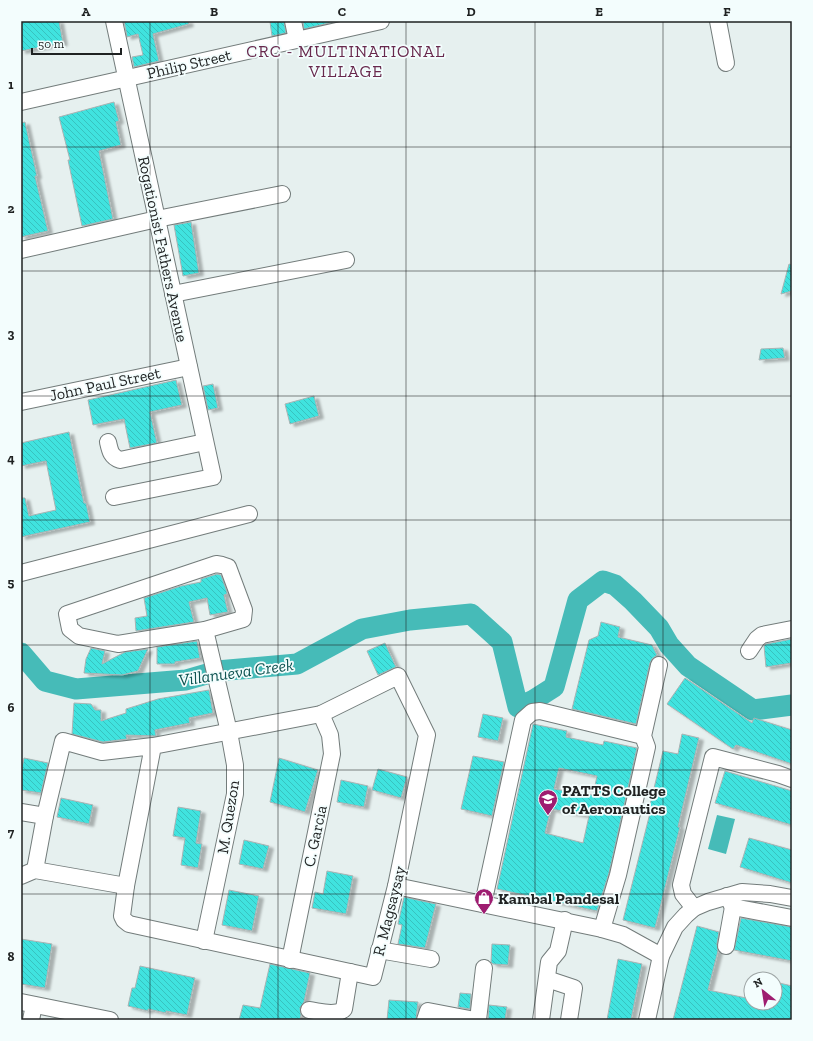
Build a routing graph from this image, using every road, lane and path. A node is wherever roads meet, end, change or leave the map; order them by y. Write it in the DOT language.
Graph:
graph roads {
  1 [pos="114,21"];
  2 [pos="293,21"];
  3 [pos="381,21"];
  4 [pos="718,21"];
  5 [pos="297,40"];
  6 [pos="726,63"];
  7 [pos="126,78"];
  8 [pos="21,102"];
  9 [pos="282,194"];
  10 [pos="157,218"];
  11 [pos="21,250"];
  12 [pos="346,260"];
  13 [pos="173,294"];
  14 [pos="189,367"];
  15 [pos="21,402"];
  16 [pos="108,442"];
  17 [pos="205,442"];
  18 [pos="114,497"];
  19 [pos="249,514"];
  20 [pos="21,573"];
  21 [pos="792,629"];
  22 [pos="204,630"];
  23 [pos="749,651"];
  24 [pos="659,665"];
  25 [pos="321,714"];
  26 [pos="229,732"];
  27 [pos="643,736"];
  28 [pos="153,746"];
  29 [pos="792,779"];
  30 [pos="21,812"];
  31 [pos="46,816"];
  32 [pos="28,873"];
  33 [pos="126,886"];
  34 [pos="396,886"];
  35 [pos="792,898"];
  36 [pos="730,902"];
  37 [pos="483,904"];
  38 [pos="694,908"];
  39 [pos="792,918"];
  40 [pos="565,920"];
  41 [pos="602,928"];
  42 [pos="204,941"];
  43 [pos="726,946"];
  44 [pos="379,950"];
  45 [pos="661,956"];
  46 [pos="431,959"];
  47 [pos="290,960"];
  48 [pos="484,968"];
  49 [pos="350,972"];
  50 [pos="547,979"];
  51 [pos="29,1009"];
  52 [pos="308,1010"];
  53 [pos="426,1016"];
  54 [pos="110,1020"];
  55 [pos="476,1020"];
  56 [pos="541,1020"];
  57 [pos="569,1020"];
  58 [pos="647,1020"];
  1 -- 7 [label="street, Rogationist Fathers Avenue"];
  2 -- 5 [label="street"];
  3 -- 5 [label="street, Philip Street"];
  4 -- 6 [label="street"];
  5 -- 7 [label="street, Philip Street"];
  7 -- 8 [label="street, Philip Street"];
  7 -- 10 [label="street, Rogationist Fathers Avenue"];
  9 -- 10 [label="street"];
  10 -- 11 [label="street"];
  10 -- 13 [label="street, Rogationist Fathers Avenue"];
  12 -- 13 [label="street"];
  13 -- 14 [label="street, Rogationist Fathers Avenue"];
  14 -- 15 [label="street, John Paul Street"];
  14 -- 17 [label="street, Rogationist Fathers Avenue"];
  16 -- 17 [label="street"];
  17 -- 18 [label="street, Rogationist Fathers Avenue"];
  19 -- 20 [label="street"];
  21 -- 23 [label="street"];
  22 -- 22 [label="street"];
  22 -- 26 [label="street, M. Quezon"];
  24 -- 27 [label="street"];
  25 -- 26 [label="street, R. Magsaysay"];
  25 -- 34 [label="street, R. Magsaysay"];
  25 -- 47 [label="street, C. Garcia"];
  26 -- 28 [label="street, R. Magsaysay"];
  26 -- 42 [label="street, M. Quezon"];
  27 -- 37 [label="street"];
  27 -- 41 [label="street"];
  28 -- 31 [label="street, R. Magsaysay"];
  28 -- 33 [label="street, R. Magsaysay"];
  29 -- 38 [label="street"];
  30 -- 31 [label="street"];
  31 -- 32 [label="street"];
  32 -- 33 [label="street"];
  33 -- 42 [label="street, R. Magsaysay"];
  34 -- 37 [label="street"];
  34 -- 44 [label="street, R. Magsaysay"];
  35 -- 36 [label="street"];
  36 -- 38 [label="street"];
  36 -- 39 [label="street"];
  36 -- 43 [label="street"];
  37 -- 40 [label="street"];
  38 -- 45 [label="street"];
  40 -- 41 [label="street"];
  40 -- 50 [label="street"];
  41 -- 45 [label="street"];
  42 -- 47 [label="street, R. Magsaysay"];
  44 -- 46 [label="street"];
  44 -- 49 [label="street, R. Magsaysay"];
  45 -- 58 [label="street"];
  47 -- 49 [label="street, R. Magsaysay"];
  48 -- 55 [label="street"];
  49 -- 52 [label="street"];
  50 -- 56 [label="street"];
  50 -- 57 [label="street"];
  51 -- 54 [label="street"];
  53 -- 55 [label="street"];
}
